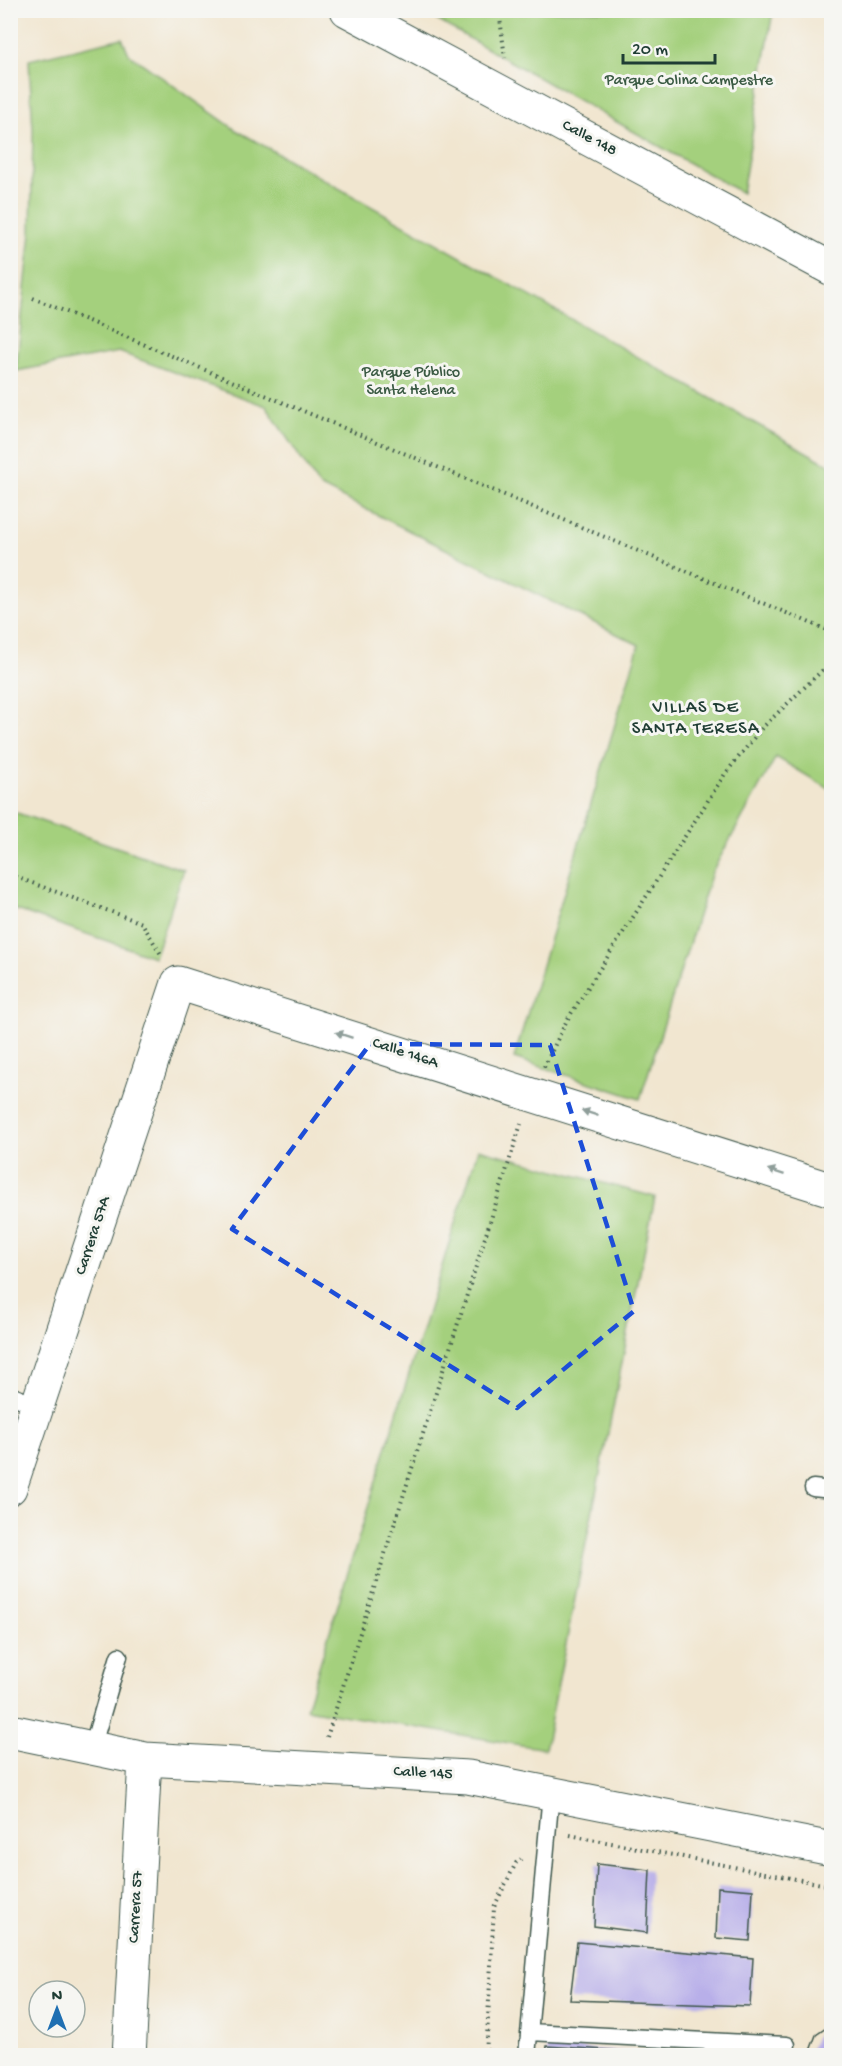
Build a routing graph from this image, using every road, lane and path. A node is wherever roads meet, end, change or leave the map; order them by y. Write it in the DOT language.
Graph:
graph roads {
  1 [pos="347,10"];
  2 [pos="499,10"];
  3 [pos="511,98"];
  4 [pos="831,268"];
  5 [pos="33,298"];
  6 [pos="831,632"];
  7 [pos="831,661"];
  8 [pos="10,875"];
  9 [pos="178,983"];
  10 [pos="530,1094"];
  11 [pos="831,1190"];
  12 [pos="24,1400"];
  13 [pos="10,1488"];
  14 [pos="813,1488"];
  15 [pos="831,1490"];
  16 [pos="119,1656"];
  17 [pos="10,1731"];
  18 [pos="92,1748"];
  19 [pos="145,1759"];
  20 [pos="317,1768"];
  21 [pos="551,1793"];
  22 [pos="547,1841"];
  23 [pos="831,1849"];
  24 [pos="831,1886"];
  25 [pos="529,2032"];
  26 [pos="788,2044"];
  27 [pos="129,2055"];
  28 [pos="486,2055"];
  29 [pos="527,2055"];
  1 -- 3 [label="street, Calle 148"];
  2 -- 3 [label="path"];
  3 -- 4 [label="street, Calle 148"];
  5 -- 6 [label="path"];
  7 -- 10 [label="path"];
  8 -- 9 [label="path"];
  10 -- 9 [label="street, Calle 146A, one-way"];
  9 -- 12 [label="street, Carrera 57A"];
  11 -- 10 [label="street, Calle 146A, one-way"];
  10 -- 20 [label="path"];
  12 -- 13 [label="street, Carrera 57A"];
  14 -- 15 [label="lane"];
  16 -- 18 [label="lane"];
  17 -- 18 [label="street, Calle 145"];
  18 -- 19 [label="street, Calle 145"];
  19 -- 20 [label="street, Calle 145"];
  19 -- 27 [label="street, Carrera 57"];
  20 -- 21 [label="street, Calle 145"];
  21 -- 22 [label="lane"];
  21 -- 23 [label="street, Calle 145"];
  22 -- 24 [label="path"];
  22 -- 25 [label="lane"];
  22 -- 28 [label="path"];
  25 -- 26 [label="lane"];
  25 -- 29 [label="lane"];
}
